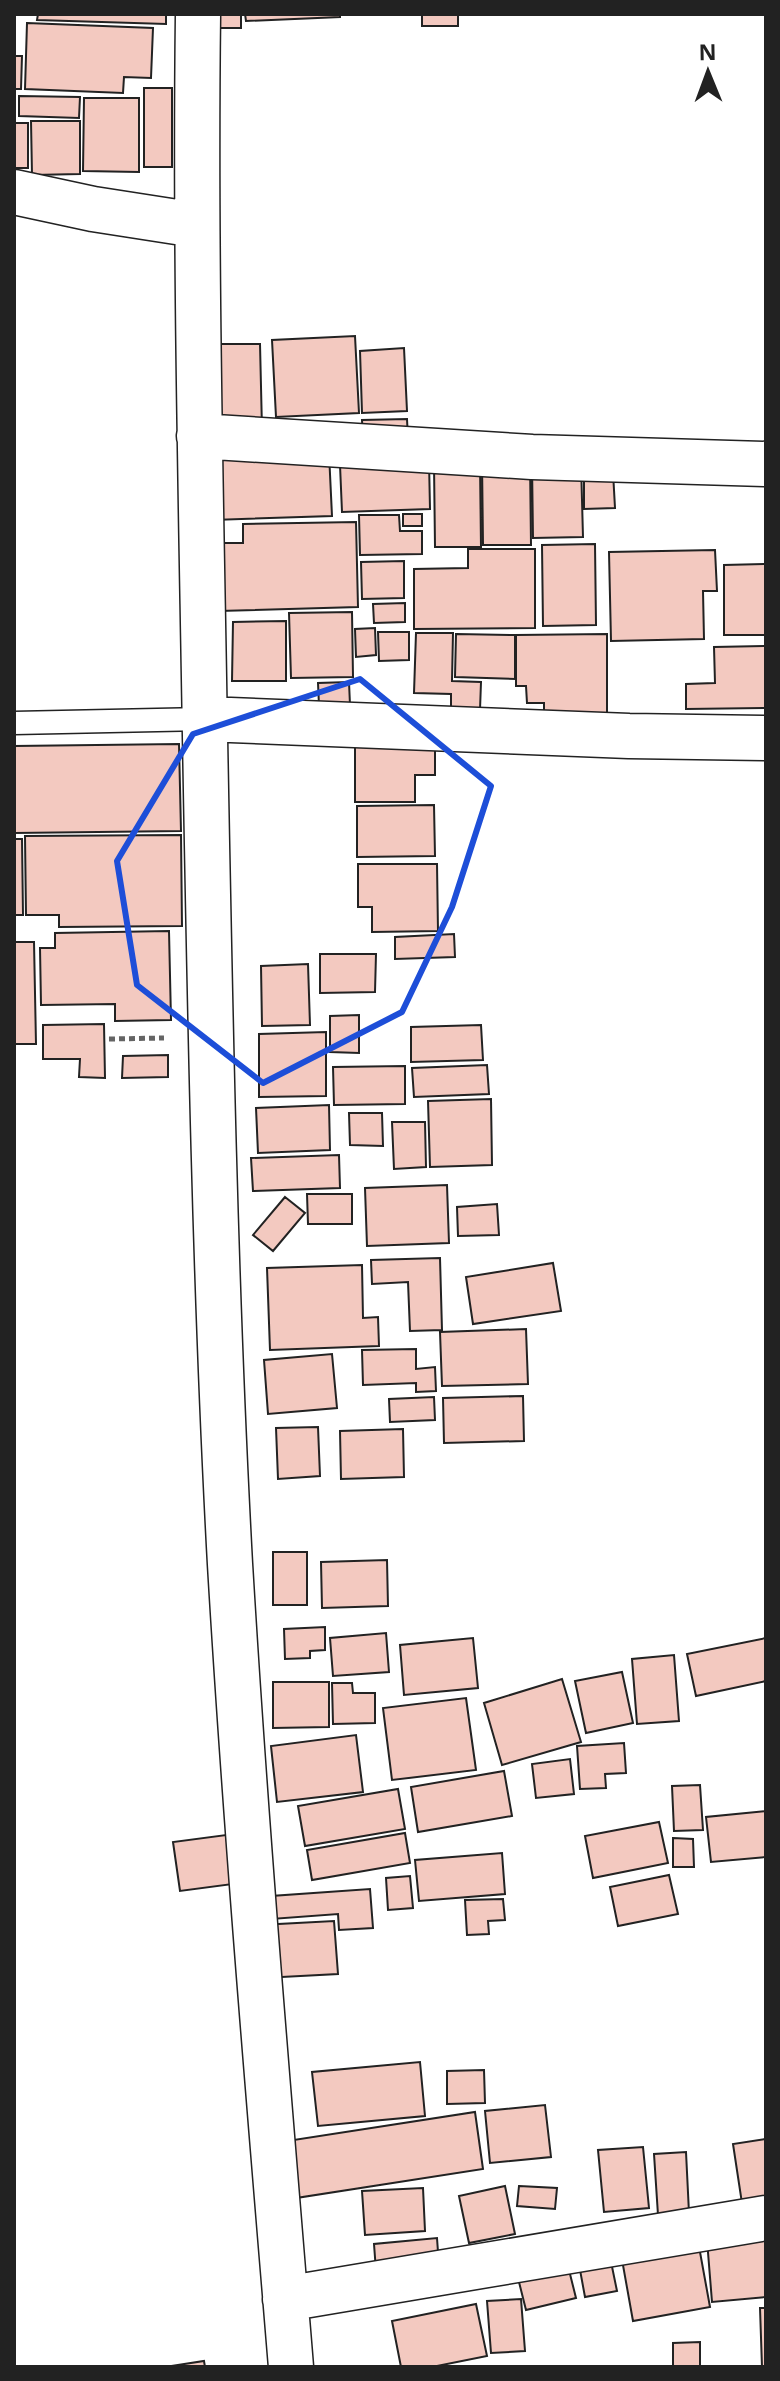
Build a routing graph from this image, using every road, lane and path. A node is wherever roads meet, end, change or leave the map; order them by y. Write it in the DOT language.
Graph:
graph roads {
  1 [pos="198,14"];
  2 [pos="14,192"];
  3 [pos="196,225"];
  4 [pos="199,436"];
  5 [pos="766,464"];
  6 [pos="205,719"];
  7 [pos="14,723"];
  8 [pos="766,738"];
  9 [pos="766,2218"];
  10 [pos="285,2299"];
  11 [pos="291,2367"];
  1 -- 3 [label="street"];
  2 -- 3 [label="street"];
  3 -- 4 [label="street"];
  4 -- 5 [label="street"];
  4 -- 6 [label="street"];
  6 -- 7 [label="lane"];
  6 -- 8 [label="street"];
  6 -- 10 [label="street"];
  9 -- 10 [label="street"];
  10 -- 11 [label="street"];
}
